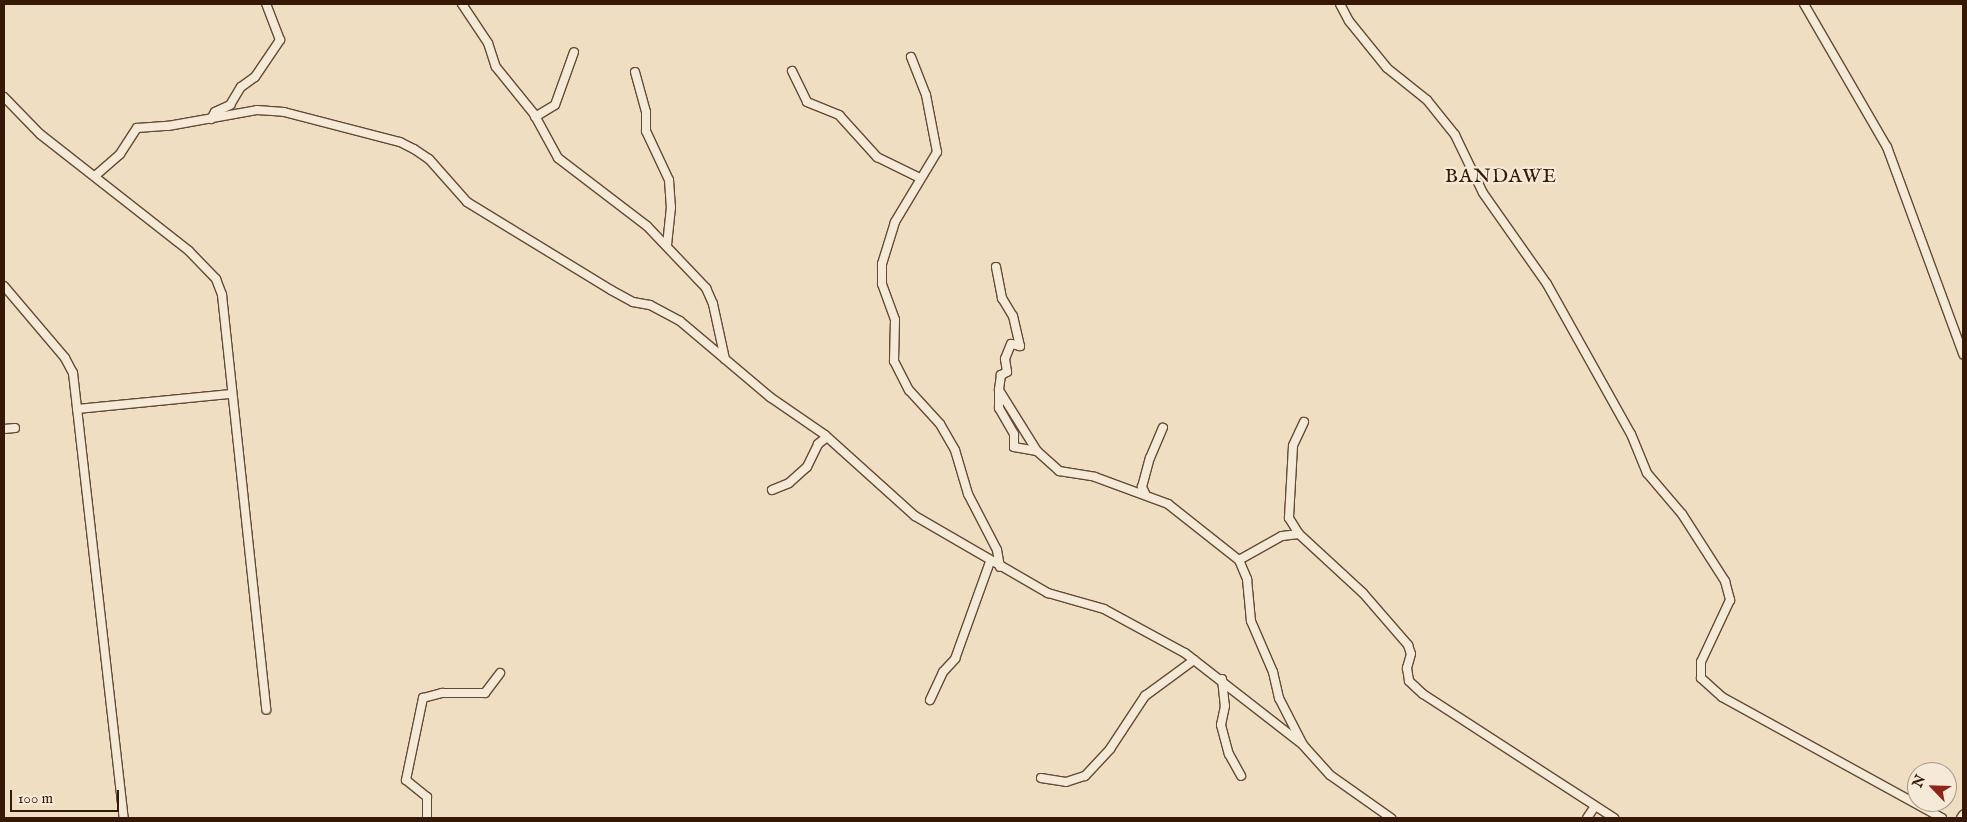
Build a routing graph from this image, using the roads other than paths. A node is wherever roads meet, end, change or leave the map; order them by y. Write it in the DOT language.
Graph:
graph roads {
  1 [pos="266,4"];
  2 [pos="462,4"];
  3 [pos="1340,4"];
  4 [pos="1804,4"];
  5 [pos="574,52"];
  6 [pos="911,57"];
  7 [pos="792,71"];
  8 [pos="635,72"];
  9 [pos="4,97"];
  10 [pos="535,117"];
  11 [pos="211,119"];
  12 [pos="95,176"];
  13 [pos="920,178"];
  14 [pos="667,244"];
  15 [pos="996,267"];
  16 [pos="4,286"];
  17 [pos="1963,354"];
  18 [pos="725,359"];
  19 [pos="999,390"];
  20 [pos="231,394"];
  21 [pos="77,409"];
  22 [pos="1304,422"];
  23 [pos="15,428"];
  24 [pos="1163,428"];
  25 [pos="4,429"];
  26 [pos="827,437"];
  27 [pos="1037,452"];
  28 [pos="772,490"];
  29 [pos="1145,493"];
  30 [pos="1299,534"];
  31 [pos="1239,560"];
  32 [pos="990,562"];
  33 [pos="1000,567"];
  34 [pos="1194,660"];
  35 [pos="500,673"];
  36 [pos="1222,679"];
  37 [pos="930,700"];
  38 [pos="266,710"];
  39 [pos="1303,745"];
  40 [pos="1241,776"];
  41 [pos="1041,778"];
  42 [pos="1595,806"];
  43 [pos="1963,815"];
  44 [pos="124,818"];
  45 [pos="426,818"];
  46 [pos="1391,818"];
  47 [pos="1587,818"];
  48 [pos="1614,818"];
  49 [pos="1942,818"];
  50 [pos="1961,818"];
  1 -- 11 [label="street"];
  2 -- 10 [label="street"];
  3 -- 49 [label="street"];
  4 -- 17 [label="street"];
  5 -- 10 [label="street"];
  6 -- 13 [label="street"];
  7 -- 13 [label="street"];
  8 -- 14 [label="street"];
  9 -- 12 [label="street"];
  10 -- 14 [label="street"];
  11 -- 12 [label="street"];
  11 -- 18 [label="street"];
  12 -- 20 [label="street"];
  13 -- 33 [label="street"];
  14 -- 18 [label="street"];
  15 -- 19 [label="street"];
  16 -- 21 [label="street"];
  18 -- 26 [label="street"];
  19 -- 27 [label="street"];
  19 -- 27 [label="street"];
  20 -- 21 [label="street"];
  20 -- 38 [label="street"];
  21 -- 44 [label="street"];
  22 -- 30 [label="street"];
  23 -- 25 [label="street"];
  24 -- 29 [label="street"];
  26 -- 28 [label="street"];
  26 -- 32 [label="street"];
  27 -- 29 [label="street"];
  29 -- 31 [label="street"];
  30 -- 31 [label="street"];
  30 -- 42 [label="street"];
  31 -- 39 [label="street"];
  32 -- 33 [label="street"];
  32 -- 37 [label="street"];
  33 -- 34 [label="street"];
  34 -- 36 [label="street"];
  34 -- 41 [label="street"];
  35 -- 45 [label="street"];
  36 -- 39 [label="street"];
  36 -- 40 [label="street"];
  39 -- 46 [label="street"];
  42 -- 47 [label="street"];
  42 -- 48 [label="street"];
  43 -- 50 [label="street"];
}
